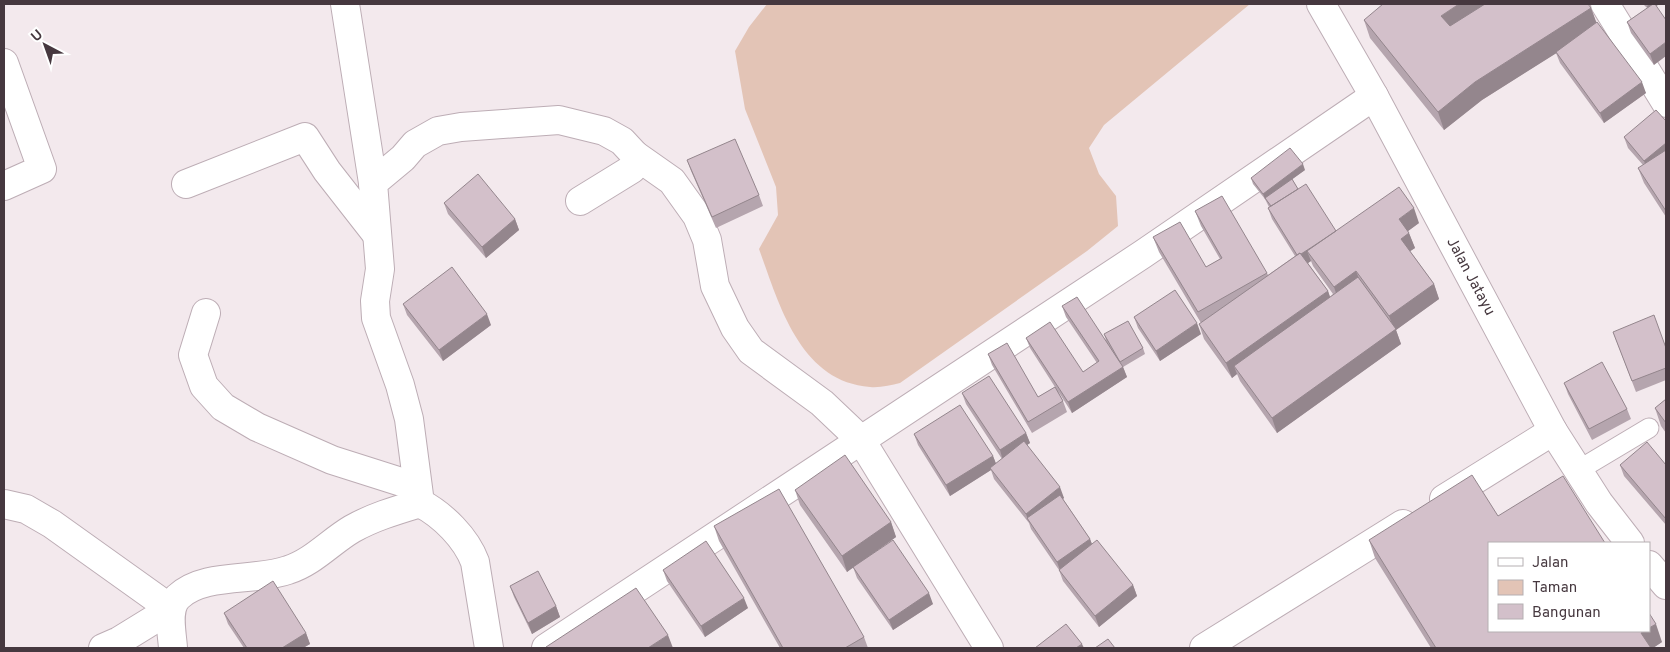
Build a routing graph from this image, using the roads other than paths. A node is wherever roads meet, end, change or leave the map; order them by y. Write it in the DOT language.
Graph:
graph roads {
  1 [pos="344,4"];
  2 [pos="1322,4"];
  3 [pos="1605,4"];
  4 [pos="4,64"];
  5 [pos="1374,96"];
  6 [pos="1666,103"];
  7 [pos="635,155"];
  8 [pos="373,182"];
  9 [pos="186,184"];
  10 [pos="4,186"];
  11 [pos="580,201"];
  12 [pos="377,235"];
  13 [pos="206,312"];
  14 [pos="1650,428"];
  15 [pos="1553,431"];
  16 [pos="861,440"];
  17 [pos="1577,471"];
  18 [pos="419,495"];
  19 [pos="4,504"];
  20 [pos="1629,542"];
  21 [pos="1650,566"];
  22 [pos="1666,585"];
  23 [pos="171,609"];
  24 [pos="103,648"];
  25 [pos="173,648"];
  26 [pos="489,648"];
  27 [pos="546,648"];
  28 [pos="989,648"];
  29 [pos="1204,648"];
  1 -- 8 [label="street"];
  2 -- 5 [label="street, Jalan Jatayu"];
  3 -- 6 [label="street"];
  4 -- 10 [label="street"];
  5 -- 15 [label="street, Jalan Jatayu"];
  5 -- 16 [label="street"];
  7 -- 8 [label="street"];
  7 -- 11 [label="street"];
  7 -- 16 [label="street"];
  8 -- 12 [label="street"];
  9 -- 12 [label="street"];
  12 -- 18 [label="street"];
  13 -- 18 [label="street"];
  14 -- 17 [label="lane"];
  15 -- 17 [label="street, Jalan Jatayu"];
  15 -- 29 [label="street"];
  16 -- 27 [label="street"];
  16 -- 28 [label="street"];
  17 -- 20 [label="street, Jalan Jatayu"];
  18 -- 23 [label="street"];
  18 -- 26 [label="street"];
  19 -- 23 [label="street"];
  21 -- 22 [label="street"];
  23 -- 24 [label="street"];
  23 -- 25 [label="street"];
}
